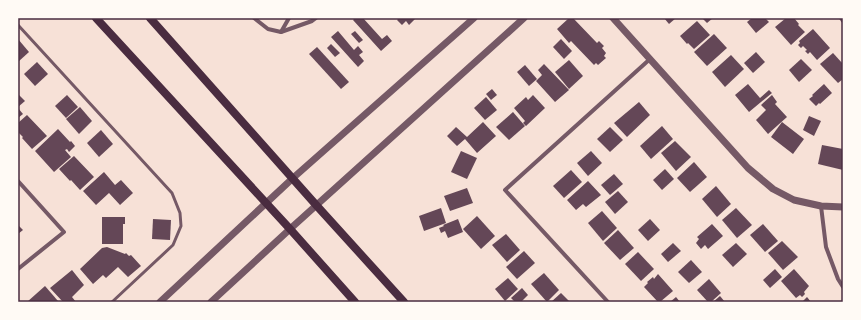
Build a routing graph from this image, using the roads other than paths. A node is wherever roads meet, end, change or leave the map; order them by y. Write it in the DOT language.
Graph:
graph roads {
  1 [pos="96,18"];
  2 [pos="150,18"];
  3 [pos="254,18"];
  4 [pos="289,18"];
  5 [pos="316,18"];
  6 [pos="474,18"];
  7 [pos="524,18"];
  8 [pos="613,18"];
  9 [pos="841,18"];
  10 [pos="843,21"];
  11 [pos="18,25"];
  12 [pos="281,32"];
  13 [pos="650,59"];
  14 [pos="293,178"];
  15 [pos="18,181"];
  16 [pos="266,203"];
  17 [pos="316,206"];
  18 [pos="821,206"];
  19 [pos="843,207"];
  20 [pos="290,229"];
  21 [pos="18,269"];
  22 [pos="843,287"];
  23 [pos="112,302"];
  24 [pos="160,302"];
  25 [pos="211,302"];
  26 [pos="355,302"];
  27 [pos="404,302"];
  28 [pos="608,302"];
  1 -- 16 [label="main road"];
  2 -- 14 [label="main road"];
  3 -- 12 [label="street"];
  4 -- 12 [label="street"];
  5 -- 12 [label="street"];
  6 -- 14 [label="street"];
  7 -- 17 [label="street"];
  8 -- 13 [label="street"];
  9 -- 10 [label="street"];
  11 -- 23 [label="lane"];
  13 -- 18 [label="street"];
  13 -- 28 [label="street"];
  14 -- 16 [label="street"];
  14 -- 17 [label="main road"];
  15 -- 21 [label="street"];
  16 -- 20 [label="main road"];
  16 -- 24 [label="street"];
  17 -- 20 [label="street"];
  17 -- 27 [label="main road"];
  18 -- 19 [label="street"];
  18 -- 22 [label="street"];
  20 -- 25 [label="street"];
  20 -- 26 [label="main road"];
}
